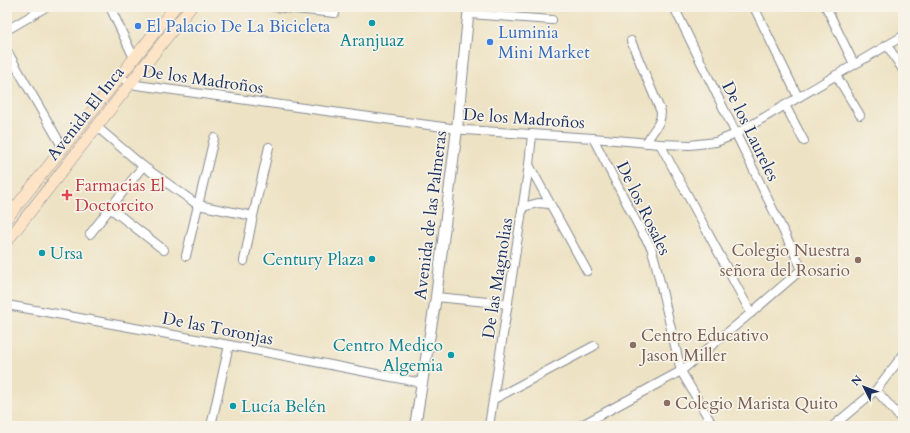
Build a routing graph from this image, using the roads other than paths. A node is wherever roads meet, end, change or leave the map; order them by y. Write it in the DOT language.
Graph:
graph roads {
  1 [pos="46,7"];
  2 [pos="110,7"];
  3 [pos="175,7"];
  4 [pos="191,7"];
  5 [pos="275,7"];
  6 [pos="674,7"];
  7 [pos="754,7"];
  8 [pos="826,7"];
  9 [pos="469,10"];
  10 [pos="335,13"];
  11 [pos="552,20"];
  12 [pos="7,30"];
  13 [pos="903,36"];
  14 [pos="631,41"];
  15 [pos="887,45"];
  16 [pos="7,51"];
  17 [pos="134,58"];
  18 [pos="854,64"];
  19 [pos="903,70"];
  20 [pos="836,75"];
  21 [pos="119,76"];
  22 [pos="129,84"];
  23 [pos="798,97"];
  24 [pos="785,105"];
  25 [pos="860,115"];
  26 [pos="97,127"];
  27 [pos="457,129"];
  28 [pos="532,134"];
  29 [pos="736,134"];
  30 [pos="214,138"];
  31 [pos="593,138"];
  32 [pos="804,142"];
  33 [pos="647,143"];
  34 [pos="660,144"];
  35 [pos="269,147"];
  36 [pos="63,148"];
  37 [pos="529,165"];
  38 [pos="143,166"];
  39 [pos="550,204"];
  40 [pos="198,205"];
  41 [pos="522,207"];
  42 [pos="110,208"];
  43 [pos="253,216"];
  44 [pos="7,218"];
  45 [pos="90,234"];
  46 [pos="7,241"];
  47 [pos="164,250"];
  48 [pos="186,256"];
  49 [pos="244,262"];
  50 [pos="587,271"];
  51 [pos="436,297"];
  52 [pos="508,304"];
  53 [pos="7,305"];
  54 [pos="751,313"];
  55 [pos="229,345"];
  56 [pos="594,346"];
  57 [pos="903,355"];
  58 [pos="680,371"];
  59 [pos="422,383"];
  60 [pos="876,390"];
  61 [pos="494,399"];
  62 [pos="903,421"];
  63 [pos="211,426"];
  64 [pos="415,426"];
  65 [pos="489,426"];
  66 [pos="580,426"];
  67 [pos="713,426"];
  68 [pos="833,426"];
  1 -- 12 [label="street"];
  2 -- 17 [label="street, De los Madroños"];
  3 -- 17 [label="main road, Avenida El Inca"];
  4 -- 22 [label="main road, Avenida El Inca"];
  5 -- 10 [label="street"];
  6 -- 29 [label="street, De los Laureles"];
  7 -- 23 [label="street"];
  8 -- 18 [label="street"];
  9 -- 11 [label="street"];
  9 -- 27 [label="street, Avenida de las Palmeras"];
  13 -- 15 [label="street, De los Madroños"];
  14 -- 33 [label="street"];
  15 -- 18 [label="street, De los Madroños"];
  15 -- 19 [label="street"];
  16 -- 36 [label="street"];
  17 -- 21 [label="main road, Avenida El Inca"];
  18 -- 20 [label="street, De los Madroños"];
  20 -- 23 [label="street, De los Madroños"];
  20 -- 25 [label="street"];
  21 -- 22 [label="street, De los Madroños"];
  21 -- 36 [label="main road, Avenida El Inca"];
  22 -- 26 [label="main road, Avenida El Inca"];
  22 -- 27 [label="street, De los Madroños"];
  23 -- 24 [label="street, De los Madroños"];
  24 -- 29 [label="street, De los Madroños"];
  24 -- 32 [label="street"];
  26 -- 38 [label="street"];
  26 -- 46 [label="main road, Avenida El Inca"];
  27 -- 28 [label="street, De los Madroños"];
  27 -- 51 [label="street, Avenida de las Palmeras"];
  28 -- 31 [label="street, De los Madroños"];
  28 -- 37 [label="street, De las Magnolias"];
  29 -- 34 [label="street, De los Madroños"];
  29 -- 54 [label="street, De los Laureles"];
  30 -- 40 [label="street"];
  31 -- 33 [label="street, De los Madroños"];
  31 -- 58 [label="street, De los Rosales"];
  33 -- 34 [label="street, De los Madroños"];
  34 -- 54 [label="street"];
  35 -- 43 [label="street"];
  36 -- 44 [label="main road, Avenida El Inca"];
  37 -- 39 [label="street"];
  37 -- 41 [label="street, De las Magnolias"];
  38 -- 40 [label="street"];
  38 -- 42 [label="street"];
  39 -- 41 [label="street"];
  39 -- 50 [label="street"];
  40 -- 43 [label="street"];
  40 -- 48 [label="street"];
  41 -- 52 [label="street, De las Magnolias"];
  42 -- 45 [label="street"];
  42 -- 47 [label="street"];
  43 -- 49 [label="street"];
  51 -- 52 [label="street"];
  51 -- 59 [label="street, Avenida de las Palmeras"];
  52 -- 61 [label="street, De las Magnolias"];
  53 -- 55 [label="street, De las Toronjas"];
  54 -- 58 [label="street"];
  55 -- 59 [label="street, De las Toronjas"];
  55 -- 63 [label="street"];
  56 -- 61 [label="street"];
  57 -- 60 [label="street"];
  58 -- 66 [label="street"];
  58 -- 67 [label="street, De los Rosales"];
  59 -- 64 [label="street, Avenida de las Palmeras"];
  60 -- 62 [label="street"];
  60 -- 68 [label="street"];
  61 -- 65 [label="street, De las Magnolias"];
}
